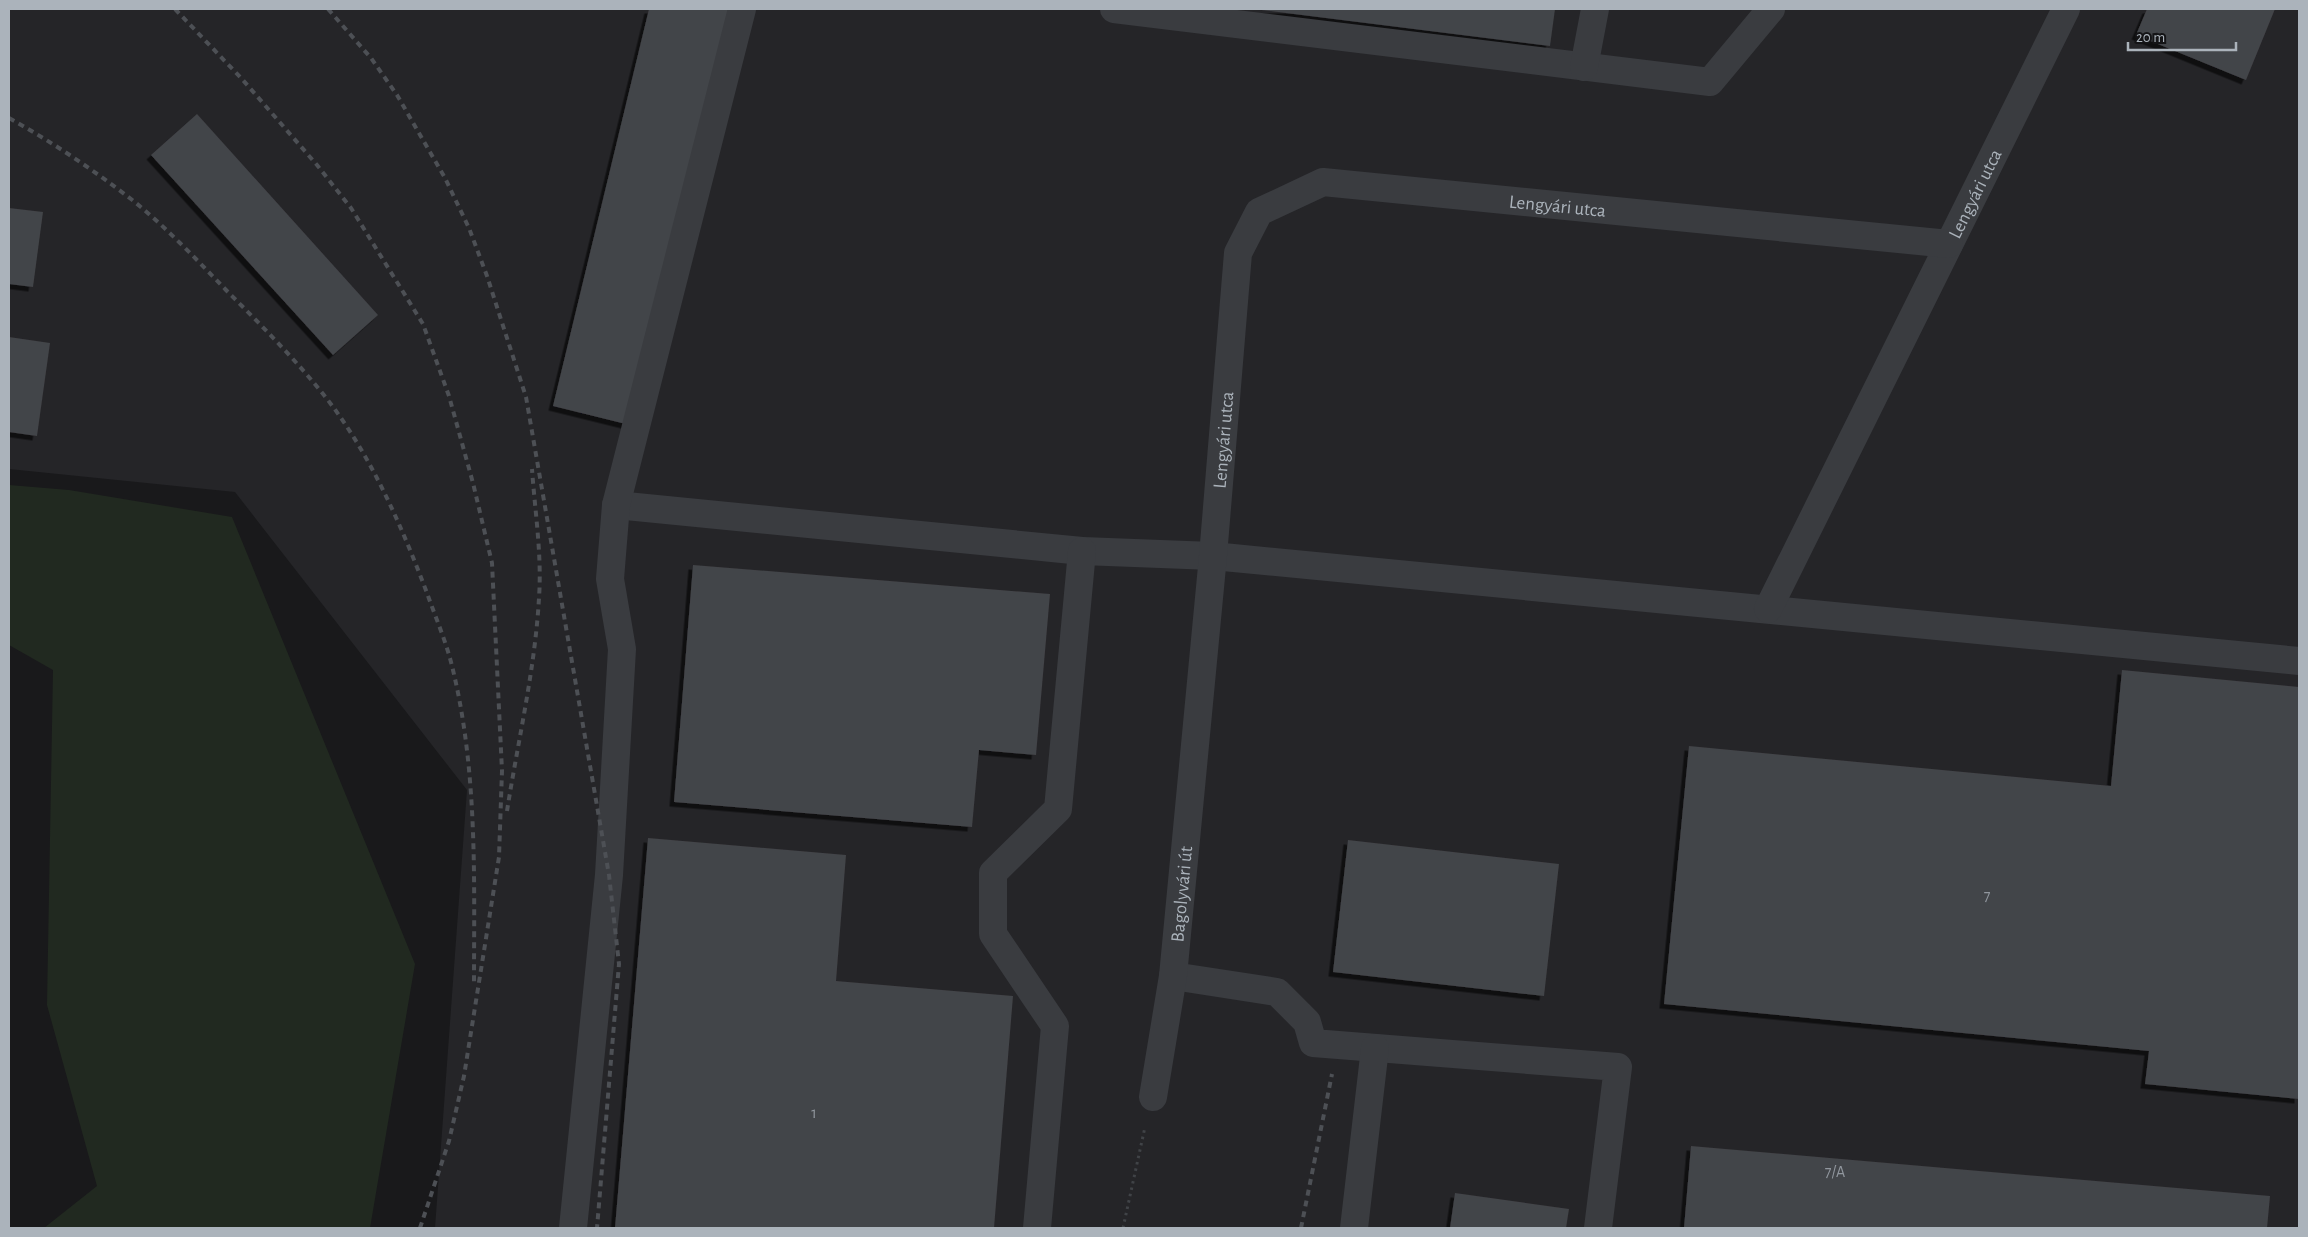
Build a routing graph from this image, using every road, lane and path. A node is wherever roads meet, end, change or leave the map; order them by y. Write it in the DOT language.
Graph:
graph roads {
  1 [pos="742,9"];
  2 [pos="1114,9"];
  3 [pos="1595,9"];
  4 [pos="1771,9"];
  5 [pos="2066,9"];
  6 [pos="1584,67"];
  7 [pos="1949,244"];
  8 [pos="616,505"];
  9 [pos="1082,552"];
  10 [pos="1213,556"];
  11 [pos="1768,609"];
  12 [pos="2299,662"];
  13 [pos="1173,976"];
  14 [pos="1375,1048"];
  15 [pos="1153,1097"];
  16 [pos="573,1228"];
  17 [pos="1037,1228"];
  18 [pos="1122,1228"];
  19 [pos="1354,1228"];
  20 [pos="1598,1228"];
  1 -- 8 [label="street"];
  2 -- 6 [label="street"];
  3 -- 6 [label="street"];
  4 -- 6 [label="street"];
  5 -- 7 [label="street, Lengyári utca"];
  7 -- 10 [label="street, Lengyári utca"];
  7 -- 11 [label="street"];
  8 -- 9 [label="street"];
  8 -- 16 [label="street"];
  9 -- 10 [label="street"];
  9 -- 17 [label="street"];
  10 -- 11 [label="street"];
  10 -- 13 [label="street, Bagolyvári út"];
  11 -- 12 [label="street"];
  13 -- 14 [label="street"];
  13 -- 15 [label="street, Bagolyvári út"];
  14 -- 19 [label="street"];
  14 -- 20 [label="street"];
  15 -- 18 [label="path"];
}
